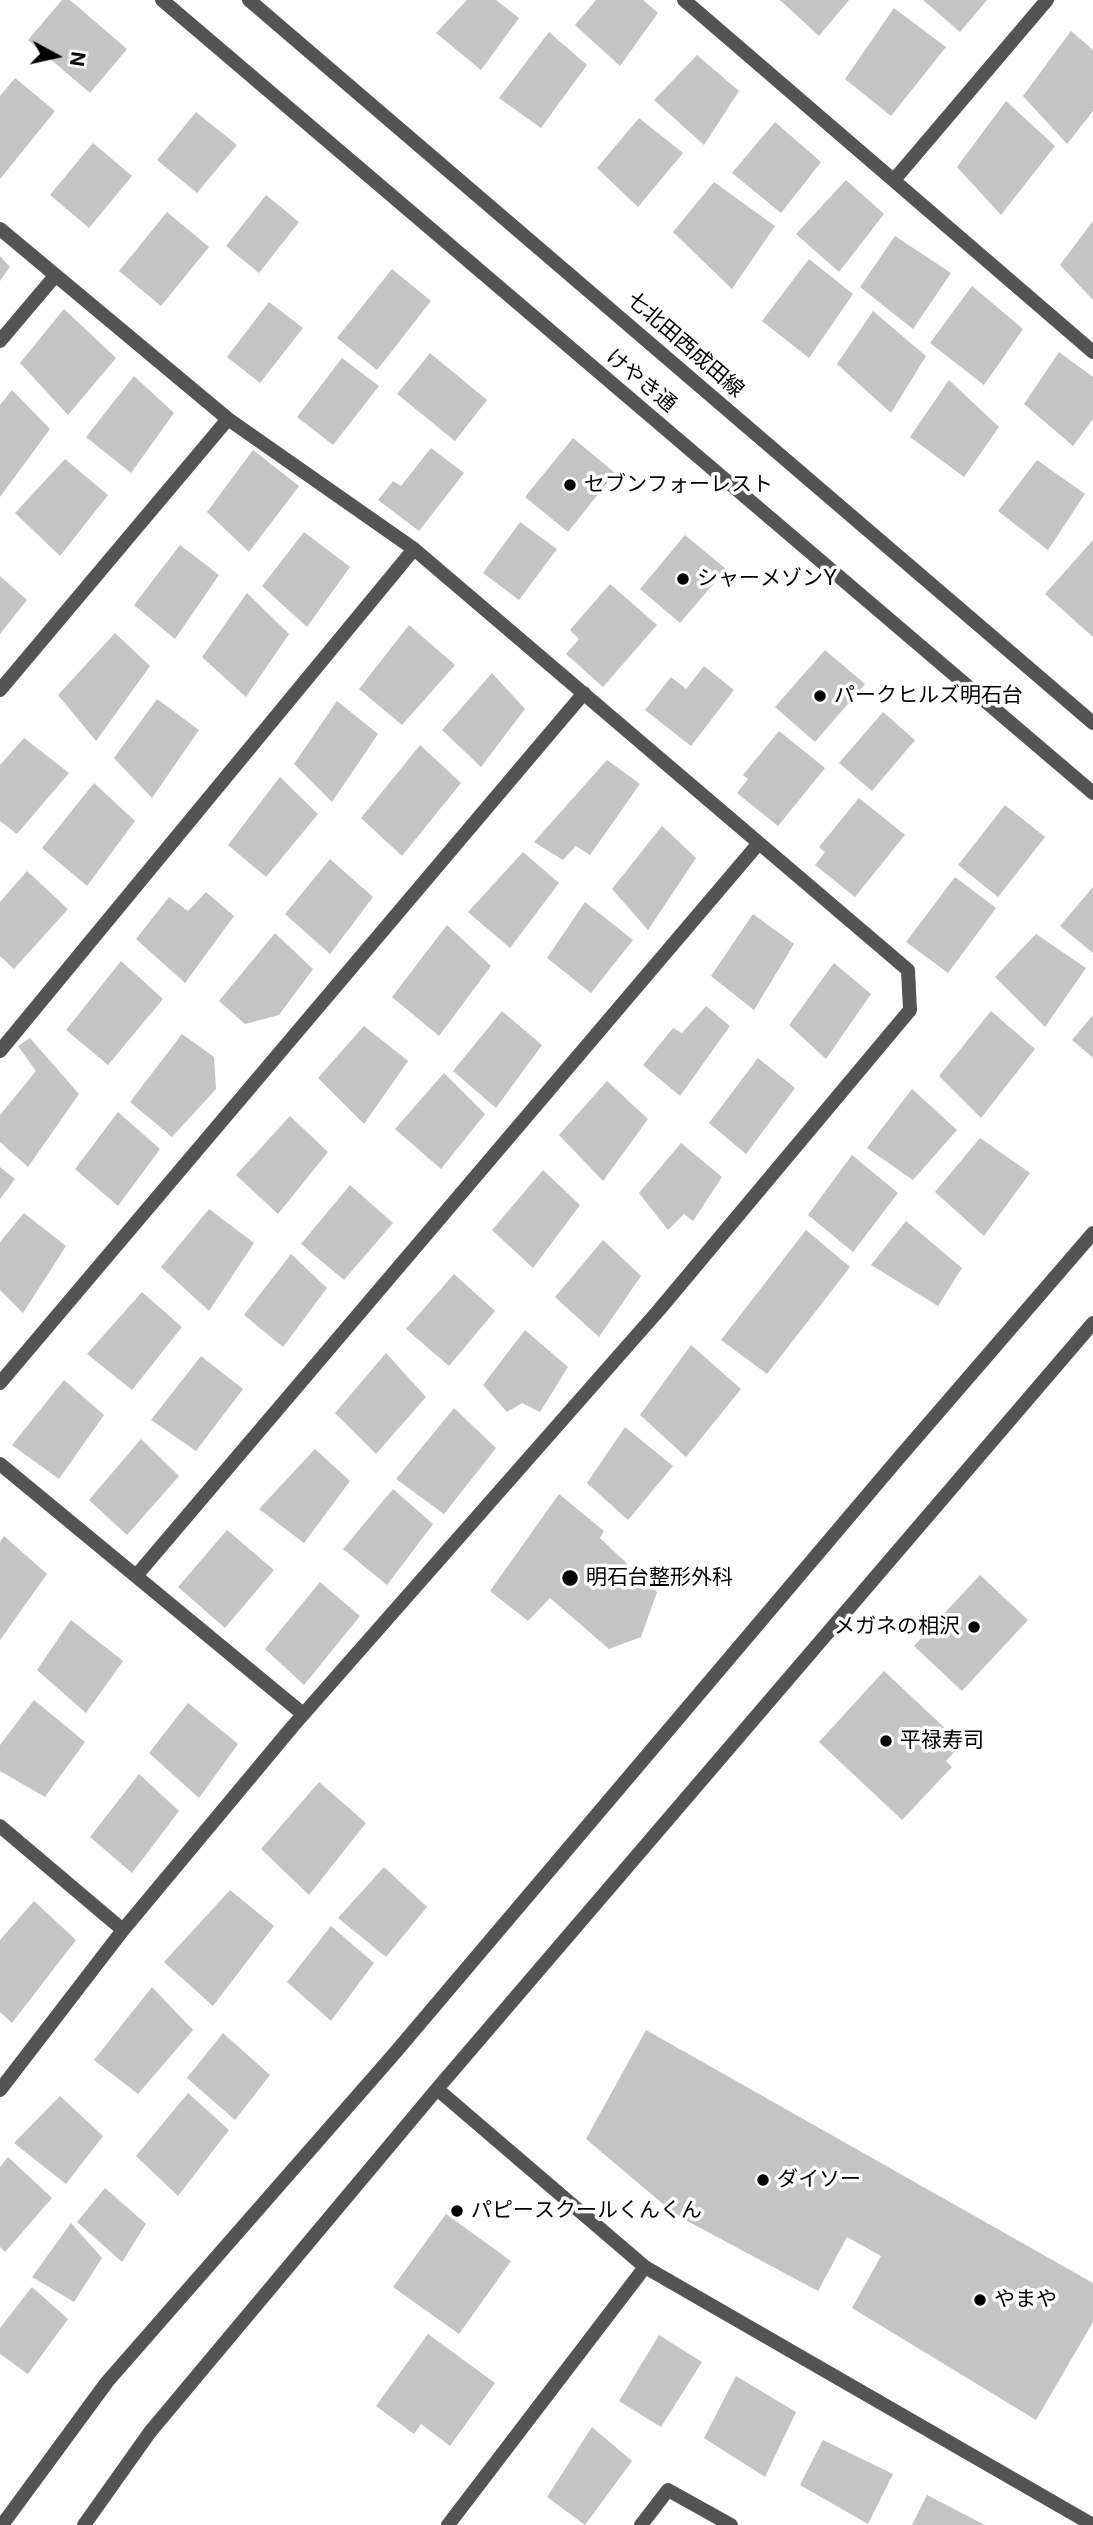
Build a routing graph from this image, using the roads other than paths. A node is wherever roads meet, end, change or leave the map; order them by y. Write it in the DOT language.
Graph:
graph roads {
  1 [pos="163,0"];
  2 [pos="249,0"];
  3 [pos="684,0"];
  4 [pos="1047,0"];
  5 [pos="894,180"];
  6 [pos="0,229"];
  7 [pos="55,276"];
  8 [pos="0,341"];
  9 [pos="1093,352"];
  10 [pos="228,419"];
  11 [pos="414,549"];
  12 [pos="0,690"];
  13 [pos="584,693"];
  14 [pos="1093,723"];
  15 [pos="1093,793"];
  16 [pos="759,843"];
  17 [pos="0,1051"];
  18 [pos="1093,1233"];
  19 [pos="1093,1323"];
  20 [pos="0,1383"];
  21 [pos="0,1464"];
  22 [pos="136,1576"];
  23 [pos="303,1714"];
  24 [pos="0,1826"];
  25 [pos="123,1930"];
  26 [pos="437,2089"];
  27 [pos="0,2090"];
  28 [pos="645,2267"];
  29 [pos="2,2525"];
  30 [pos="84,2525"];
  31 [pos="448,2525"];
  32 [pos="641,2525"];
  33 [pos="731,2525"];
  34 [pos="1093,2525"];
  1 -- 15 [label="street, けやき通"];
  2 -- 14 [label="street, 七北田西成田線"];
  3 -- 5 [label="street"];
  4 -- 5 [label="street"];
  5 -- 9 [label="street"];
  6 -- 7 [label="street"];
  7 -- 8 [label="street"];
  7 -- 10 [label="street"];
  10 -- 11 [label="street"];
  10 -- 12 [label="street"];
  11 -- 13 [label="street"];
  11 -- 17 [label="street"];
  13 -- 16 [label="street"];
  13 -- 20 [label="street"];
  16 -- 22 [label="street"];
  16 -- 23 [label="street"];
  18 -- 29 [label="street"];
  19 -- 26 [label="street"];
  21 -- 22 [label="street"];
  22 -- 23 [label="street"];
  23 -- 25 [label="street"];
  24 -- 25 [label="street"];
  25 -- 27 [label="street"];
  26 -- 28 [label="street"];
  26 -- 30 [label="street"];
  28 -- 31 [label="street"];
  28 -- 34 [label="street"];
  32 -- 33 [label="street"];
}
